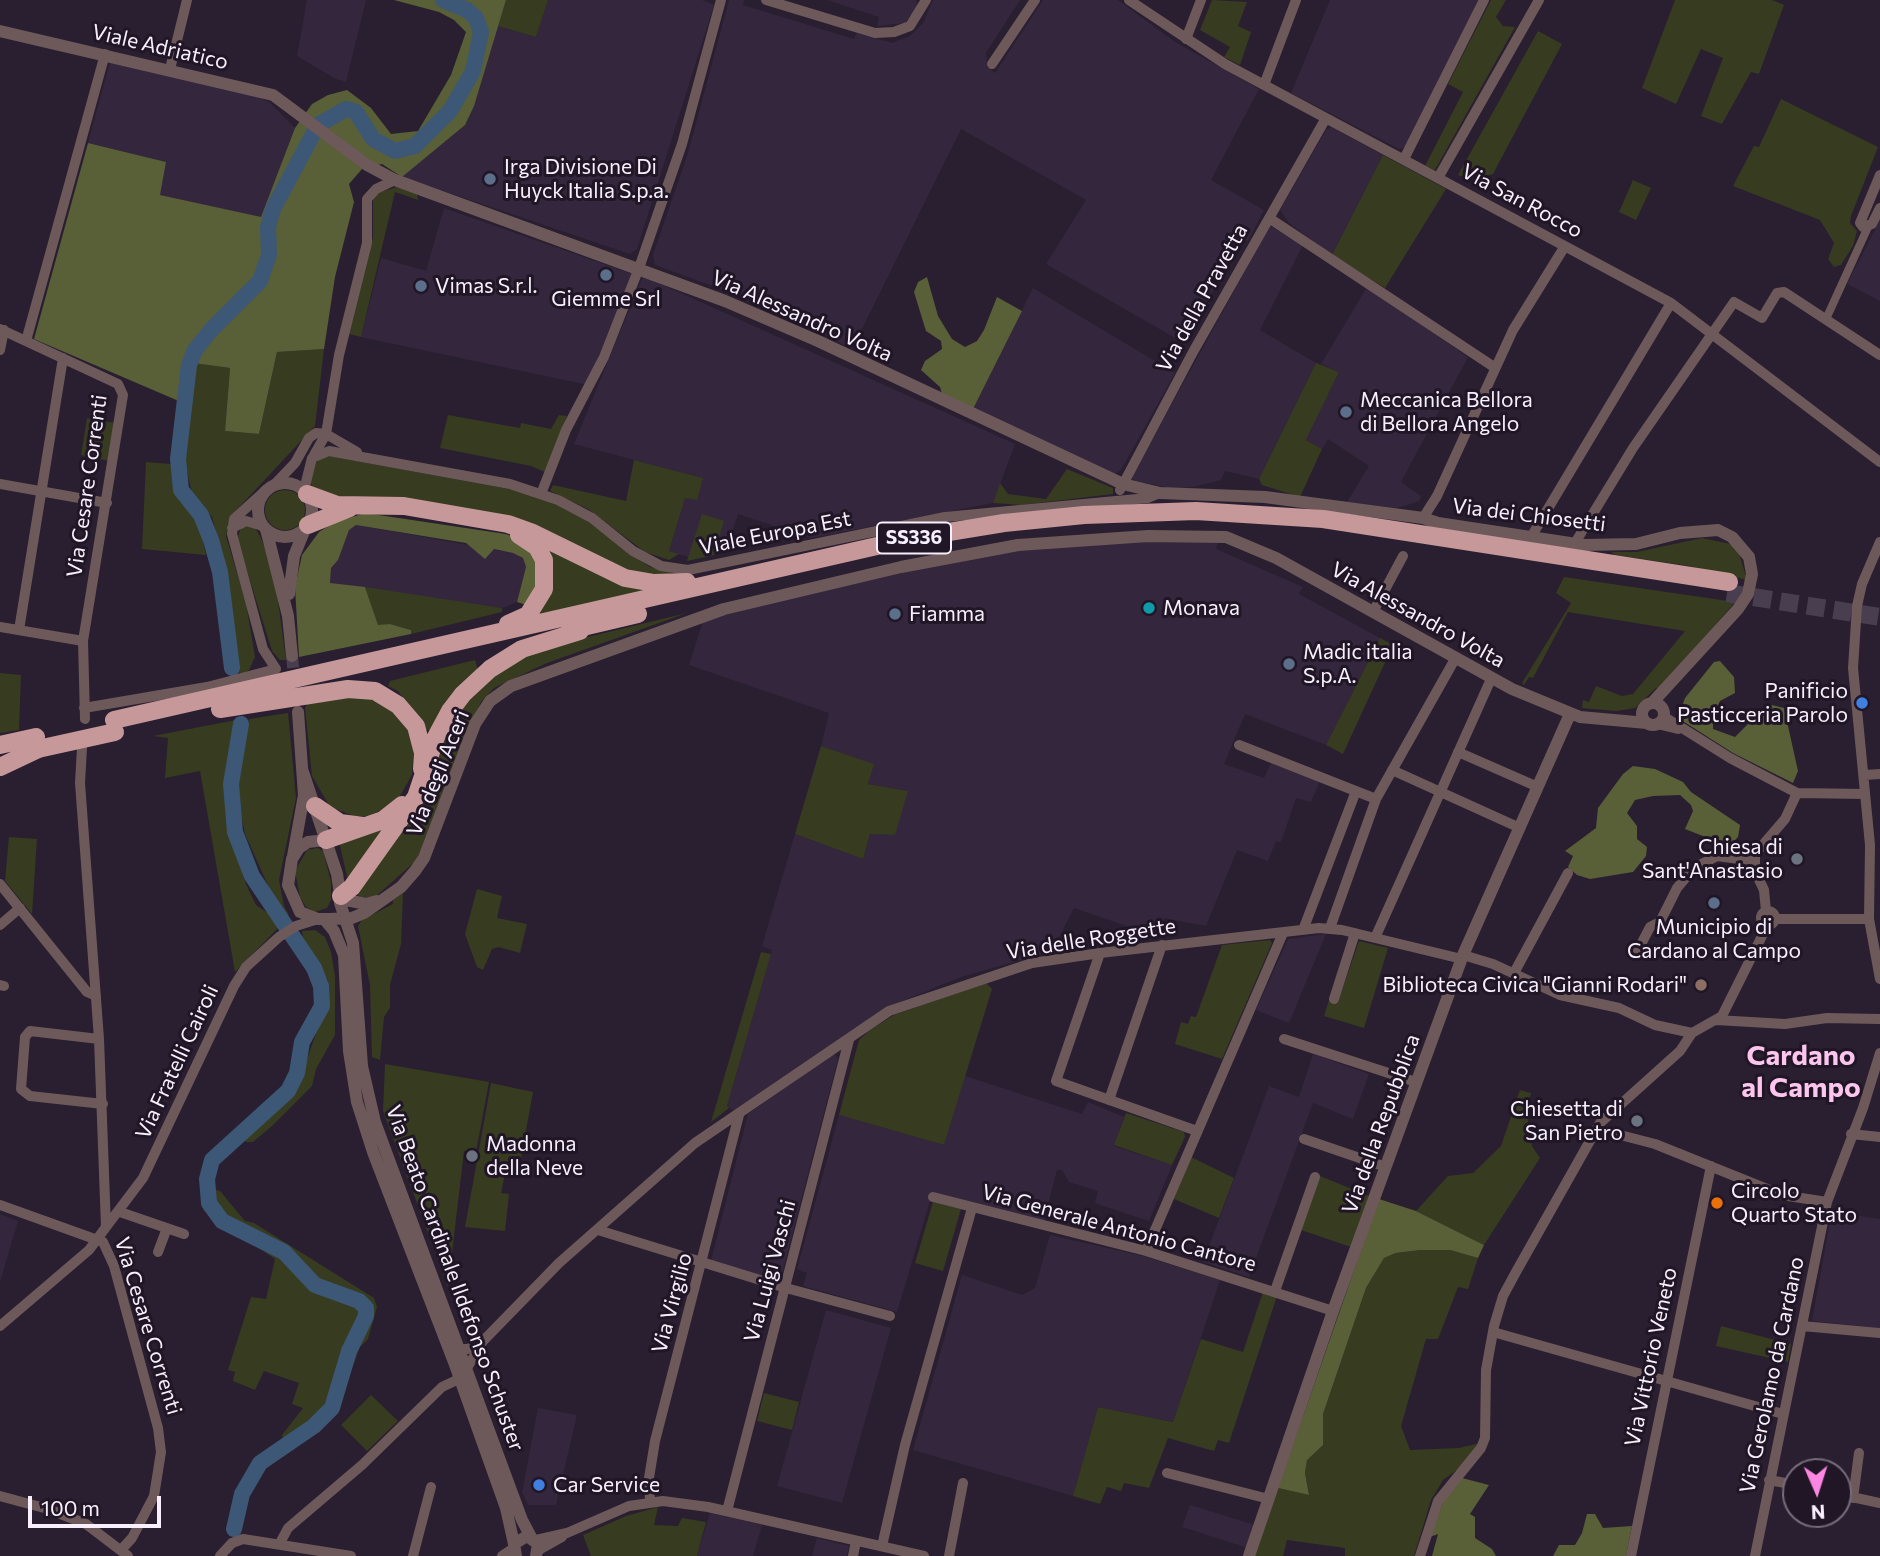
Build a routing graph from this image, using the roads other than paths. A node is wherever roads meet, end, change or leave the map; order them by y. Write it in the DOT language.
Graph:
graph roads {
  1 [pos="187,0"];
  2 [pos="721,0"];
  3 [pos="766,0"];
  4 [pos="926,0"];
  5 [pos="1035,0"];
  6 [pos="1129,0"];
  7 [pos="1201,0"];
  8 [pos="1296,0"];
  9 [pos="1484,0"];
  10 [pos="1538,0"];
  11 [pos="0,31"];
  12 [pos="1186,38"];
  13 [pos="105,54"];
  14 [pos="992,64"];
  15 [pos="170,69"];
  16 [pos="1264,85"];
  17 [pos="1325,118"];
  18 [pos="330,138"];
  19 [pos="1404,159"];
  20 [pos="1880,175"];
  21 [pos="1438,178"];
  22 [pos="395,180"];
  23 [pos="1880,208"];
  24 [pos="1269,218"];
  25 [pos="1868,227"];
  26 [pos="1565,246"];
  27 [pos="639,268"];
  28 [pos="1671,303"];
  29 [pos="1826,319"];
  30 [pos="2,330"];
  31 [pos="1711,333"];
  32 [pos="26,341"];
  33 [pos="0,350"];
  34 [pos="1880,355"];
  35 [pos="63,358"];
  36 [pos="1494,367"];
  37 [pos="326,433"];
  38 [pos="314,455"];
  39 [pos="369,457"];
  40 [pos="1880,462"];
  41 [pos="0,484"];
  42 [pos="1123,484"];
  43 [pos="270,487"];
  44 [pos="41,492"];
  45 [pos="306,492"];
  46 [pos="1160,493"];
  47 [pos="541,494"];
  48 [pos="1265,497"];
  49 [pos="1117,499"];
  50 [pos="107,503"];
  51 [pos="1423,518"];
  52 [pos="264,527"];
  53 [pos="307,527"];
  54 [pos="232,528"];
  55 [pos="1531,537"];
  56 [pos="1880,542"];
  57 [pos="1575,543"];
  58 [pos="1403,556"];
  59 [pos="767,572"];
  60 [pos="1373,612"];
  61 [pos="288,616"];
  62 [pos="696,617"];
  63 [pos="612,620"];
  64 [pos="0,627"];
  65 [pos="19,630"];
  66 [pos="83,641"];
  67 [pos="263,649"];
  68 [pos="403,655"];
  69 [pos="292,656"];
  70 [pos="1455,659"];
  71 [pos="260,673"];
  72 [pos="1491,679"];
  73 [pos="220,709"];
  74 [pos="298,712"];
  75 [pos="1570,714"];
  76 [pos="1654,714"];
  77 [pos="115,726"];
  78 [pos="0,739"];
  79 [pos="37,743"];
  80 [pos="0,745"];
  81 [pos="1239,745"];
  82 [pos="82,748"];
  83 [pos="1458,752"];
  84 [pos="0,757"];
  85 [pos="0,767"];
  86 [pos="1392,770"];
  87 [pos="303,772"];
  88 [pos="1880,774"];
  89 [pos="1865,775"];
  90 [pos="1538,787"];
  91 [pos="1356,791"];
  92 [pos="1440,793"];
  93 [pos="1797,793"];
  94 [pos="1865,794"];
  95 [pos="1376,799"];
  96 [pos="315,806"];
  97 [pos="366,826"];
  98 [pos="1520,828"];
  99 [pos="326,840"];
  100 [pos="1875,844"];
  101 [pos="292,859"];
  102 [pos="1754,862"];
  103 [pos="1568,873"];
  104 [pos="0,884"];
  105 [pos="346,897"];
  106 [pos="384,900"];
  107 [pos="293,902"];
  108 [pos="20,908"];
  109 [pos="364,913"];
  110 [pos="346,918"];
  111 [pos="324,919"];
  112 [pos="1869,919"];
  113 [pos="1771,923"];
  114 [pos="0,925"];
  115 [pos="295,927"];
  116 [pos="1330,928"];
  117 [pos="1303,930"];
  118 [pos="1283,933"];
  119 [pos="1355,933"];
  120 [pos="351,934"];
  121 [pos="1375,938"];
  122 [pos="1162,946"];
  123 [pos="1100,953"];
  124 [pos="1636,954"];
  125 [pos="1463,957"];
  126 [pos="1878,958"];
  127 [pos="1514,973"];
  128 [pos="1880,979"];
  129 [pos="96,996"];
  130 [pos="1334,999"];
  131 [pos="1880,1019"];
  132 [pos="1717,1020"];
  133 [pos="1692,1033"];
  134 [pos="99,1039"];
  135 [pos="1284,1039"];
  136 [pos="849,1040"];
  137 [pos="1880,1053"];
  138 [pos="1416,1082"];
  139 [pos="1109,1100"];
  140 [pos="103,1104"];
  141 [pos="739,1115"];
  142 [pos="1597,1129"];
  143 [pos="1197,1131"];
  144 [pos="1851,1134"];
  145 [pos="1880,1137"];
  146 [pos="1304,1139"];
  147 [pos="1711,1166"];
  148 [pos="1386,1167"];
  149 [pos="1315,1177"];
  150 [pos="933,1198"];
  151 [pos="1827,1202"];
  152 [pos="0,1205"];
  153 [pos="972,1208"];
  154 [pos="120,1212"];
  155 [pos="106,1227"];
  156 [pos="167,1228"];
  157 [pos="598,1230"];
  158 [pos="184,1234"];
  159 [pos="98,1241"];
  160 [pos="1146,1251"];
  161 [pos="158,1252"];
  162 [pos="702,1263"];
  163 [pos="786,1288"];
  164 [pos="1275,1291"];
  165 [pos="1333,1311"];
  166 [pos="890,1316"];
  167 [pos="0,1326"];
  168 [pos="1802,1326"];
  169 [pos="1493,1332"];
  170 [pos="1880,1333"];
  171 [pos="484,1340"];
  172 [pos="460,1349"];
  173 [pos="463,1374"];
  174 [pos="1665,1380"];
  175 [pos="1783,1414"];
  176 [pos="1859,1453"];
  177 [pos="1167,1473"];
  178 [pos="1769,1479"];
  179 [pos="1782,1482"];
  180 [pos="963,1483"];
  181 [pos="430,1486"];
  182 [pos="0,1496"];
  183 [pos="1853,1498"];
  184 [pos="1269,1499"];
  185 [pos="650,1501"];
  186 [pos="1880,1503"];
  187 [pos="727,1511"];
  188 [pos="856,1541"];
  189 [pos="280,1543"];
  190 [pos="882,1546"];
  191 [pos="515,1549"];
  192 [pos="536,1549"];
  193 [pos="124,1553"];
  194 [pos="220,1556"];
  195 [pos="351,1556"];
  196 [pos="413,1556"];
  197 [pos="502,1556"];
  198 [pos="853,1556"];
  199 [pos="924,1556"];
  200 [pos="949,1556"];
  201 [pos="1249,1556"];
  202 [pos="1420,1556"];
  203 [pos="1631,1556"];
  204 [pos="1755,1556"];
  1 -- 15 [label="street"];
  2 -- 27 [label="street"];
  3 -- 4 [label="street"];
  5 -- 14 [label="street"];
  6 -- 12 [label="street, Via San Rocco"];
  7 -- 12 [label="street"];
  8 -- 16 [label="street"];
  9 -- 19 [label="street"];
  10 -- 21 [label="street"];
  11 -- 13 [label="street, Viale Adriatico"];
  12 -- 16 [label="street, Via San Rocco"];
  13 -- 15 [label="street, Viale Adriatico"];
  13 -- 32 [label="street"];
  15 -- 18 [label="street, Viale Adriatico"];
  16 -- 17 [label="street, Via San Rocco"];
  17 -- 19 [label="street, Via San Rocco"];
  17 -- 24 [label="street, Via della Pravetta"];
  18 -- 22 [label="street, Via Alessandro Volta"];
  19 -- 21 [label="street, Via San Rocco"];
  20 -- 25 [label="street"];
  21 -- 26 [label="street, Via San Rocco"];
  22 -- 27 [label="street, Via Alessandro Volta"];
  22 -- 37 [label="street"];
  23 -- 25 [label="street"];
  24 -- 36 [label="street"];
  24 -- 42 [label="street, Via della Pravetta"];
  25 -- 29 [label="street"];
  26 -- 28 [label="street, Via San Rocco"];
  26 -- 36 [label="street, Via dei Chiosetti"];
  27 -- 42 [label="street, Via Alessandro Volta"];
  27 -- 47 [label="street"];
  28 -- 31 [label="street, Via San Rocco"];
  28 -- 55 [label="street"];
  29 -- 31 [label="street"];
  29 -- 34 [label="street"];
  30 -- 32 [label="street, Via Cesare Correnti"];
  30 -- 33 [label="street"];
  31 -- 40 [label="street, Via San Rocco"];
  31 -- 57 [label="street"];
  32 -- 35 [label="street, Via Cesare Correnti"];
  35 -- 44 [label="street"];
  35 -- 50 [label="street, Via Cesare Correnti"];
  36 -- 51 [label="street, Via dei Chiosetti"];
  37 -- 38 [label="street"];
  37 -- 39 [label="street"];
  37 -- 43 [label="street"];
  38 -- 39 [label="street, Viale Europa Est"];
  38 -- 45 [label="street"];
  39 -- 47 [label="street, Viale Europa Est"];
  41 -- 44 [label="street"];
  42 -- 46 [label="street, Via Alessandro Volta"];
  42 -- 49 [label="street, Via della Pravetta"];
  43 -- 45 [label="street"];
  43 -- 52 [label="street"];
  43 -- 54 [label="street"];
  44 -- 50 [label="street"];
  44 -- 65 [label="street"];
  45 -- 53 [label="street"];
  45 -- 59 [label="highway"];
  46 -- 48 [label="street, Via Alessandro Volta"];
  46 -- 49 [label="street, Viale Europa Est"];
  47 -- 49 [label="street, Viale Europa Est"];
  48 -- 51 [label="street, Via dei Chiosetti"];
  50 -- 66 [label="street, Via Cesare Correnti"];
  51 -- 55 [label="street, Via dei Chiosetti"];
  52 -- 53 [label="street"];
  52 -- 54 [label="street"];
  52 -- 61 [label="street"];
  53 -- 61 [label="street"];
  53 -- 68 [label="highway"];
  54 -- 67 [label="street"];
  55 -- 57 [label="street, Via dei Chiosetti"];
  56 -- 89 [label="street"];
  57 -- 76 [label="street, Via dei Chiosetti"];
  58 -- 60 [label="street"];
  59 -- 63 [label="highway, SS336"];
  59 -- 68 [label="highway, SS336"];
  60 -- 62 [label="street, Via Alessandro Volta"];
  60 -- 70 [label="street, Via Alessandro Volta"];
  61 -- 69 [label="street"];
  62 -- 106 [label="street, Via degli Aceri"];
  63 -- 73 [label="highway, SS336"];
  63 -- 105 [label="highway"];
  64 -- 65 [label="street"];
  65 -- 66 [label="street"];
  66 -- 71 [label="street, Via Cesare Correnti"];
  67 -- 71 [label="street"];
  67 -- 71 [label="street"];
  68 -- 77 [label="highway, SS336"];
  70 -- 72 [label="street, Via Alessandro Volta"];
  70 -- 86 [label="street"];
  72 -- 75 [label="street, Via Alessandro Volta"];
  72 -- 83 [label="street"];
  73 -- 77 [label="highway, SS336"];
  73 -- 97 [label="highway"];
  74 -- 87 [label="street"];
  75 -- 76 [label="street, Via Alessandro Volta"];
  75 -- 90 [label="street, Via della Repubblica"];
  76 -- 93 [label="street, Via Alessandro Volta"];
  77 -- 79 [label="highway, SS336, bridge"];
  78 -- 79 [label="highway"];
  79 -- 80 [label="highway, SS336"];
  79 -- 84 [label="highway, SS336"];
  79 -- 85 [label="highway"];
  81 -- 91 [label="street"];
  82 -- 129 [label="street, Via Cesare Correnti"];
  83 -- 90 [label="street"];
  83 -- 92 [label="street"];
  86 -- 92 [label="street"];
  86 -- 95 [label="street"];
  87 -- 96 [label="street"];
  87 -- 101 [label="street"];
  88 -- 89 [label="street"];
  89 -- 94 [label="street"];
  90 -- 98 [label="street, Via della Repubblica"];
  91 -- 95 [label="street"];
  91 -- 117 [label="street"];
  92 -- 98 [label="street"];
  92 -- 121 [label="street"];
  93 -- 94 [label="street, Via Alessandro Volta"];
  93 -- 102 [label="street"];
  94 -- 100 [label="street"];
  95 -- 116 [label="street"];
  96 -- 97 [label="highway"];
  96 -- 99 [label="street"];
  97 -- 99 [label="highway"];
  98 -- 125 [label="street, Via della Repubblica"];
  99 -- 101 [label="street"];
  99 -- 105 [label="street"];
  100 -- 112 [label="street"];
  101 -- 107 [label="street"];
  102 -- 113 [label="street"];
  102 -- 124 [label="street"];
  103 -- 127 [label="street"];
  104 -- 108 [label="street"];
  105 -- 106 [label="street"];
  105 -- 110 [label="street, Via Beato Cardinale Ildefonso Schuster"];
  105 -- 111 [label="street"];
  106 -- 109 [label="street, Via degli Aceri"];
  107 -- 111 [label="street"];
  107 -- 115 [label="street"];
  108 -- 114 [label="street"];
  108 -- 129 [label="street"];
  109 -- 110 [label="street"];
  109 -- 120 [label="street"];
  110 -- 111 [label="street"];
  110 -- 120 [label="street, Via Beato Cardinale Ildefonso Schuster"];
  111 -- 115 [label="street, Via Fratelli Cairoli"];
  111 -- 173 [label="street, Via Beato Cardinale Ildefonso Schuster"];
  112 -- 113 [label="street"];
  112 -- 126 [label="street"];
  113 -- 132 [label="street"];
  115 -- 154 [label="street, Via Fratelli Cairoli"];
  116 -- 117 [label="street, Via delle Roggette"];
  116 -- 119 [label="street, Via delle Roggette"];
  117 -- 118 [label="street, Via delle Roggette"];
  118 -- 122 [label="street, Via delle Roggette"];
  118 -- 143 [label="street"];
  119 -- 121 [label="street, Via delle Roggette"];
  119 -- 130 [label="street"];
  120 -- 172 [label="street, Via Beato Cardinale Ildefonso Schuster"];
  121 -- 125 [label="street, Via delle Roggette"];
  122 -- 123 [label="street, Via delle Roggette"];
  122 -- 139 [label="street"];
  123 -- 136 [label="street, Via delle Roggette"];
  123 -- 139 [label="street"];
  125 -- 127 [label="street, Via delle Roggette"];
  125 -- 138 [label="street, Via della Repubblica"];
  126 -- 128 [label="street"];
  127 -- 133 [label="street, Via delle Roggette"];
  129 -- 134 [label="street, Via Cesare Correnti"];
  131 -- 132 [label="street"];
  132 -- 133 [label="street"];
  133 -- 142 [label="street"];
  134 -- 140 [label="street, Via Cesare Correnti"];
  134 -- 140 [label="street"];
  135 -- 138 [label="street"];
  136 -- 141 [label="street, Via delle Roggette"];
  136 -- 163 [label="street, Via Luigi Vaschi"];
  137 -- 144 [label="street, Via Gerolamo da Cardano"];
  138 -- 148 [label="street, Via della Repubblica"];
  139 -- 143 [label="street"];
  140 -- 155 [label="street, Via Cesare Correnti"];
  141 -- 157 [label="street, Via delle Roggette"];
  141 -- 162 [label="street, Via Virgilio"];
  142 -- 147 [label="street"];
  142 -- 169 [label="street"];
  143 -- 160 [label="street"];
  144 -- 145 [label="street"];
  144 -- 151 [label="street, Via Gerolamo da Cardano"];
  146 -- 148 [label="street"];
  147 -- 151 [label="street"];
  147 -- 174 [label="street, Via Vittorio Veneto"];
  148 -- 165 [label="street, Via della Repubblica"];
  149 -- 164 [label="street"];
  150 -- 153 [label="street, Via Generale Antonio Cantore"];
  151 -- 168 [label="street, Via Gerolamo da Cardano"];
  152 -- 159 [label="street"];
  153 -- 160 [label="street, Via Generale Antonio Cantore"];
  153 -- 190 [label="street"];
  154 -- 155 [label="street, Via Fratelli Cairoli"];
  154 -- 156 [label="street"];
  155 -- 159 [label="street, Via Cesare Correnti"];
  156 -- 158 [label="street"];
  156 -- 161 [label="street"];
  157 -- 162 [label="street"];
  157 -- 171 [label="street, Via delle Roggette"];
  159 -- 167 [label="street"];
  159 -- 193 [label="street, Via Cesare Correnti"];
  160 -- 164 [label="street, Via Generale Antonio Cantore"];
  162 -- 163 [label="street"];
  162 -- 185 [label="street, Via Virgilio"];
  163 -- 166 [label="street"];
  163 -- 187 [label="street, Via Luigi Vaschi"];
  164 -- 165 [label="street, Via Generale Antonio Cantore"];
  165 -- 184 [label="street, Via della Repubblica"];
  168 -- 170 [label="street"];
  168 -- 175 [label="street, Via Gerolamo da Cardano"];
  169 -- 174 [label="street"];
  169 -- 202 [label="street"];
  171 -- 172 [label="street"];
  171 -- 173 [label="street"];
  172 -- 173 [label="street, Via Beato Cardinale Ildefonso Schuster"];
  173 -- 189 [label="street"];
  173 -- 191 [label="street, Via Beato Cardinale Ildefonso Schuster"];
  173 -- 192 [label="street, Via Beato Cardinale Ildefonso Schuster"];
  174 -- 175 [label="street"];
  174 -- 203 [label="street, Via Vittorio Veneto"];
  175 -- 178 [label="street, Via Gerolamo da Cardano"];
  176 -- 183 [label="street"];
  177 -- 184 [label="street"];
  178 -- 179 [label="street"];
  178 -- 204 [label="street, Via Gerolamo da Cardano"];
  180 -- 200 [label="street"];
  181 -- 196 [label="street"];
  182 -- 193 [label="street"];
  183 -- 186 [label="street"];
  184 -- 201 [label="street, Via della Repubblica"];
  185 -- 187 [label="street"];
  185 -- 192 [label="street"];
  187 -- 188 [label="street"];
  188 -- 190 [label="street"];
  188 -- 198 [label="street"];
  189 -- 194 [label="street"];
  189 -- 195 [label="street"];
  190 -- 199 [label="street"];
  191 -- 192 [label="street"];
  191 -- 197 [label="street"];
}
